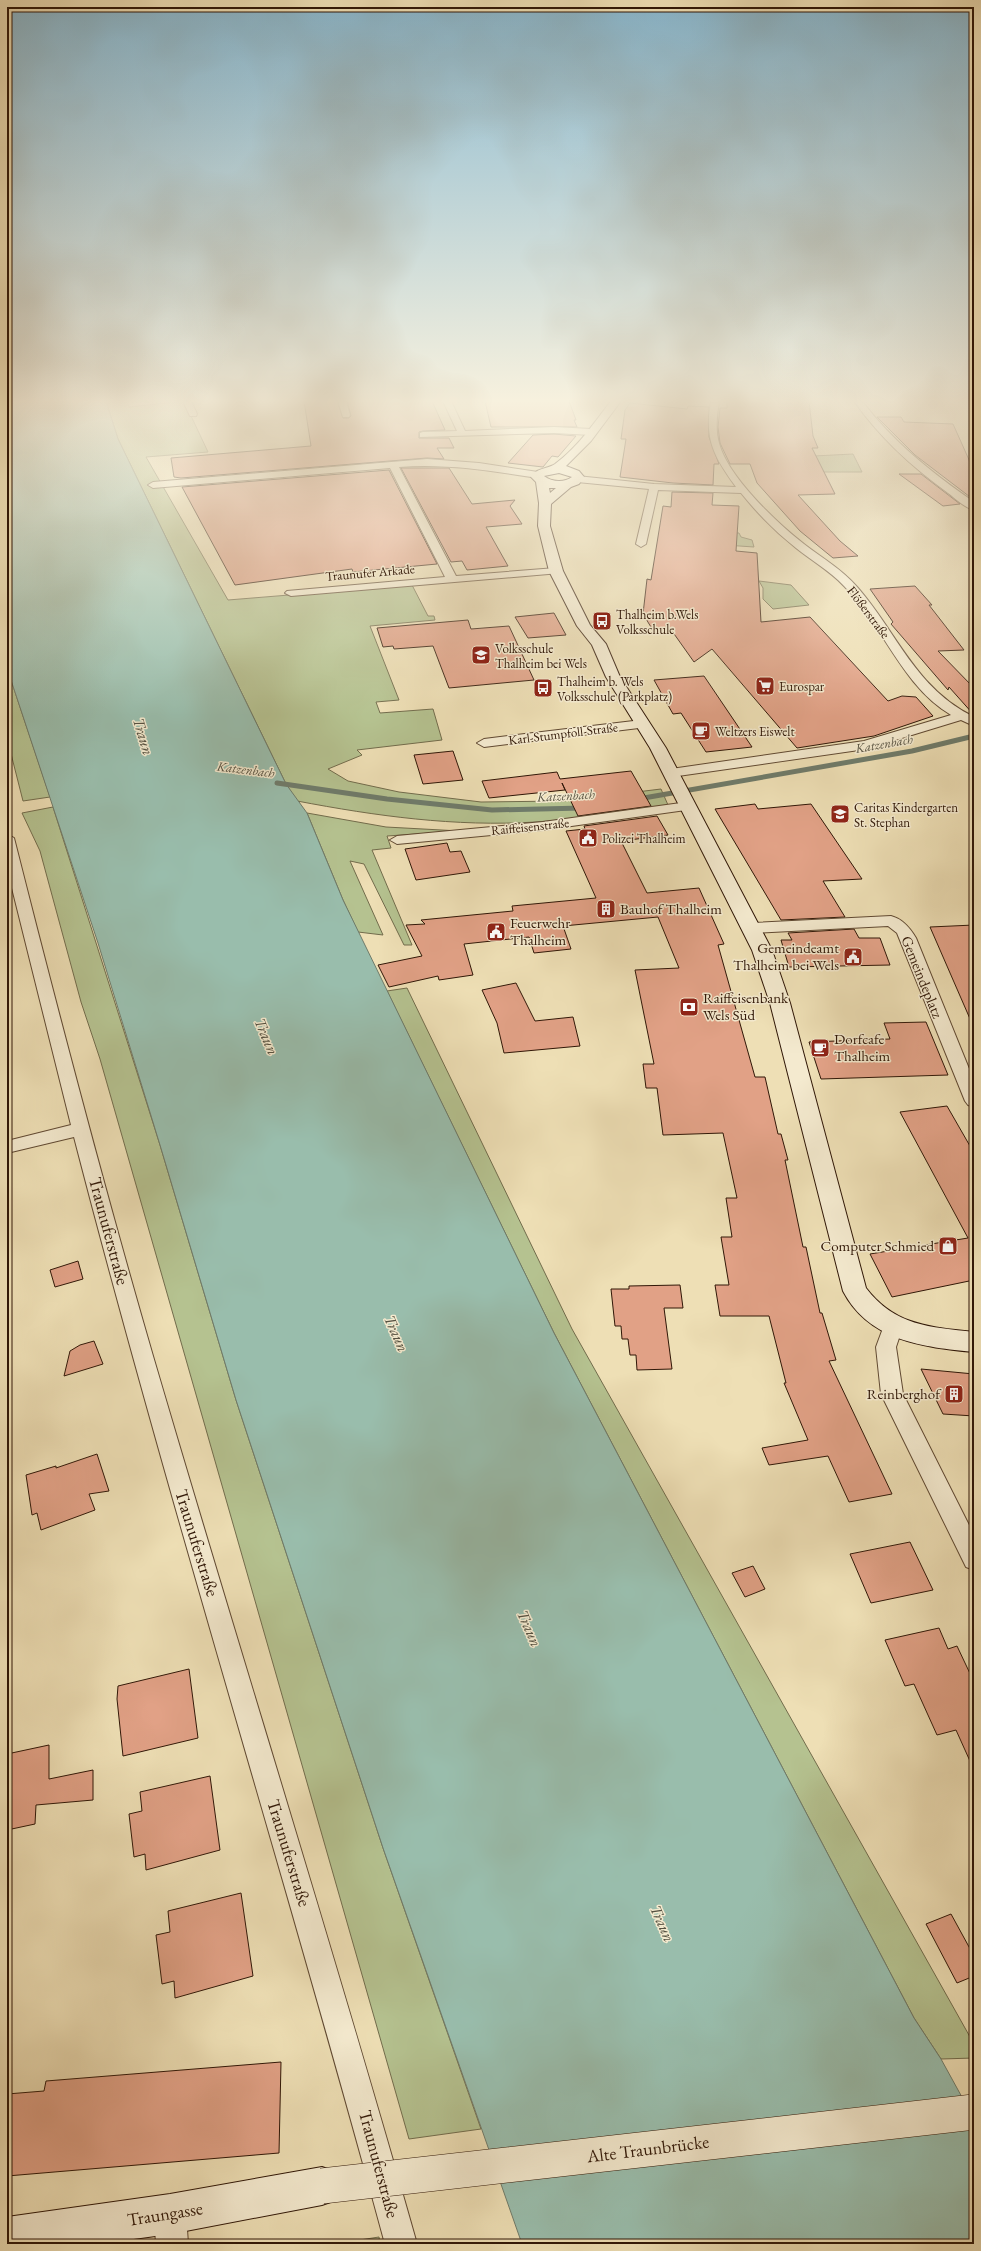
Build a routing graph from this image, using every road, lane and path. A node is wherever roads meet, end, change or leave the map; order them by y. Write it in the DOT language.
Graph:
graph roads {
  1 [pos="414,506"];
  2 [pos="545,506"];
  3 [pos="650,506"];
  4 [pos="757,506"];
  5 [pos="641,544"];
  6 [pos="556,571"];
  7 [pos="452,579"];
  8 [pos="291,593"];
  9 [pos="962,716"];
  10 [pos="974,722"];
  11 [pos="642,724"];
  12 [pos="484,743"];
  13 [pos="674,780"];
  14 [pos="688,806"];
  15 [pos="7,838"];
  16 [pos="397,840"];
  17 [pos="752,928"];
  18 [pos="974,1100"];
  19 [pos="81,1129"];
  20 [pos="7,1147"];
  21 [pos="893,1326"];
  22 [pos="974,1342"];
  23 [pos="974,1559"];
  24 [pos="974,2112"];
  25 [pos="322,2186"];
  26 [pos="171,2229"];
  27 [pos="7,2237"];
  28 [pos="401,2244"];
  1 -- 7 [label="street"];
  2 -- 6 [label="main road"];
  3 -- 5 [label="street"];
  4 -- 9 [label="street, Flößerstraße"];
  6 -- 7 [label="street, Traunufer Arkade"];
  6 -- 11 [label="main road"];
  7 -- 8 [label="street, Traunufer Arkade"];
  9 -- 10 [label="street, Flößerstraße"];
  9 -- 13 [label="street"];
  11 -- 12 [label="street, Karl-Stumpfoll-Straße"];
  11 -- 13 [label="main road"];
  13 -- 14 [label="main road"];
  14 -- 16 [label="street, Raiffeisenstraße"];
  14 -- 17 [label="main road"];
  15 -- 19 [label="street, Traunuferstraße"];
  17 -- 18 [label="street, Gemeindeplatz"];
  17 -- 21 [label="main road"];
  19 -- 20 [label="street"];
  19 -- 28 [label="street, Traunuferstraße"];
  21 -- 22 [label="main road"];
  21 -- 23 [label="street"];
  24 -- 25 [label="main road, Alte Traunbrücke, bridge"];
  25 -- 26 [label="main road, Traungasse"];
  26 -- 27 [label="main road, Traungasse"];
}
